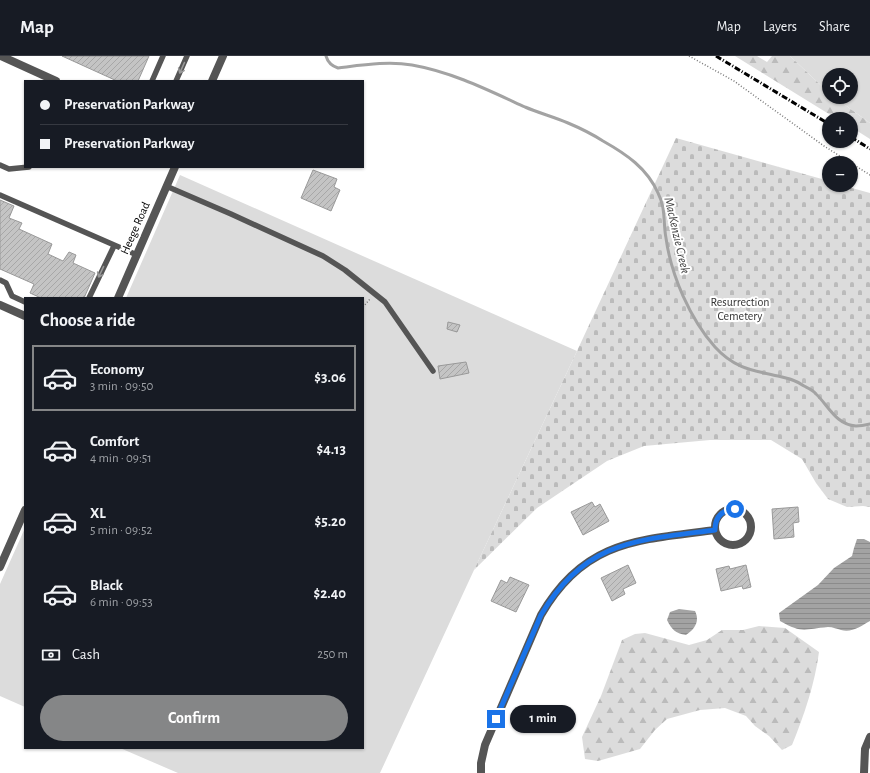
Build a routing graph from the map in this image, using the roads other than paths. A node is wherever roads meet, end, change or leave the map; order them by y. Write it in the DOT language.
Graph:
graph roads {
  1 [pos="1,56"];
  2 [pos="162,56"];
  3 [pos="188,56"];
  4 [pos="223,56"];
  5 [pos="54,80"];
  6 [pos="152,80"];
  7 [pos="176,80"];
  8 [pos="212,80"];
  9 [pos="0,166"];
  10 [pos="24,168"];
  11 [pos="175,168"];
  12 [pos="166,186"];
  13 [pos="0,195"];
  14 [pos="114,246"];
  15 [pos="137,254"];
  16 [pos="0,280"];
  17 [pos="12,296"];
  18 [pos="89,297"];
  19 [pos="118,297"];
  20 [pos="24,302"];
  21 [pos="2,306"];
  22 [pos="24,316"];
  23 [pos="433,372"];
  24 [pos="24,512"];
  25 [pos="715,530"];
  26 [pos="0,567"];
  27 [pos="870,737"];
  28 [pos="480,773"];
  29 [pos="864,773"];
  1 -- 5 [label="street"];
  2 -- 6 [label="lane"];
  3 -- 7 [label="lane, one-way"];
  4 -- 8 [label="street"];
  9 -- 10 [label="lane"];
  11 -- 12 [label="street, Heege Road"];
  12 -- 15 [label="street, Heege Road"];
  12 -- 23 [label="lane"];
  13 -- 14 [label="lane"];
  14 -- 15 [label="lane"];
  14 -- 18 [label="lane, one-way"];
  15 -- 19 [label="street, Heege Road"];
  16 -- 17 [label="lane"];
  17 -- 20 [label="lane"];
  17 -- 21 [label="lane"];
  21 -- 22 [label="street"];
  24 -- 26 [label="street"];
  25 -- 25 [label="street"];
  25 -- 28 [label="street"];
  27 -- 29 [label="street"];
}
